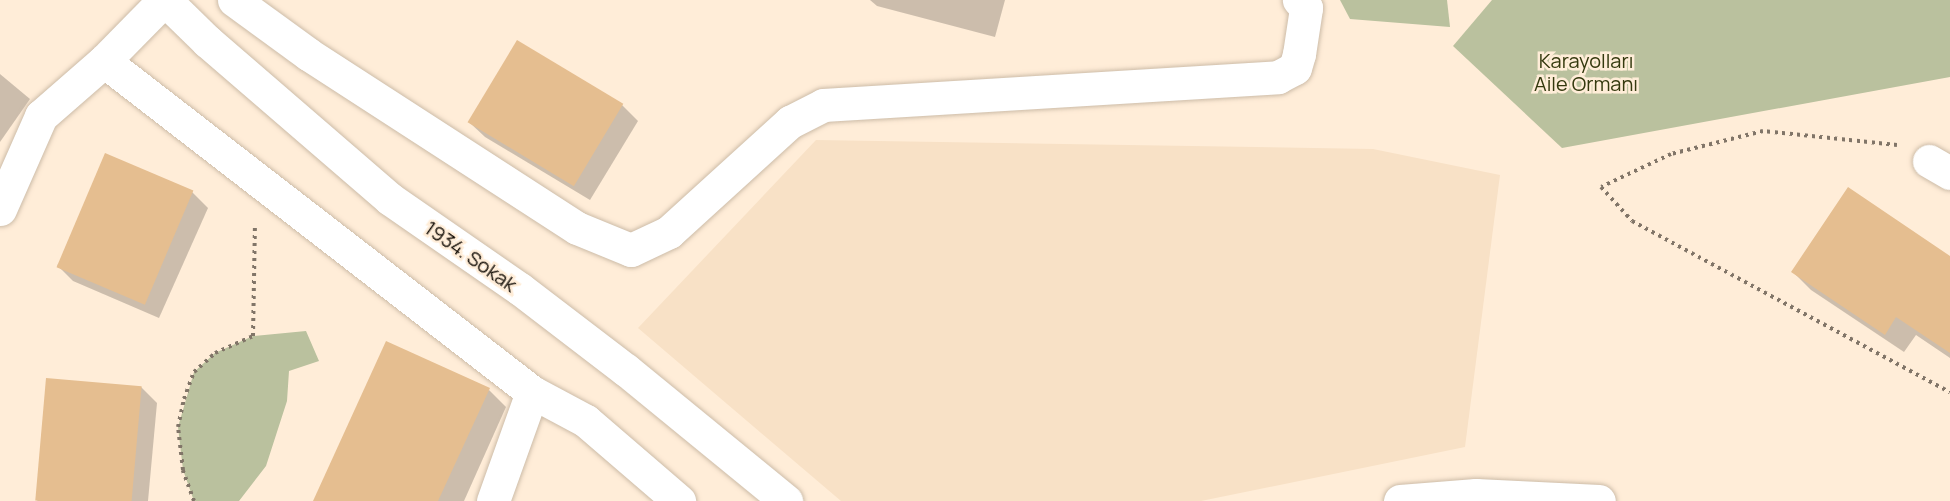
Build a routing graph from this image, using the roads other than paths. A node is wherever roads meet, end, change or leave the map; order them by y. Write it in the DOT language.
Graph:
graph roads {
  1 [pos="165,0"];
  2 [pos="234,0"];
  3 [pos="1299,0"];
  4 [pos="104,62"];
  5 [pos="0,209"];
  6 [pos="532,392"];
  7 [pos="493,501"];
  8 [pos="679,501"];
  9 [pos="786,501"];
  10 [pos="1400,501"];
  11 [pos="1599,501"];
  1 -- 4 [label="street"];
  1 -- 9 [label="street, 1934. Sokak"];
  2 -- 3 [label="street"];
  4 -- 5 [label="street"];
  4 -- 6 [label="street"];
  6 -- 7 [label="street"];
  6 -- 8 [label="street"];
  10 -- 11 [label="street"];
}
